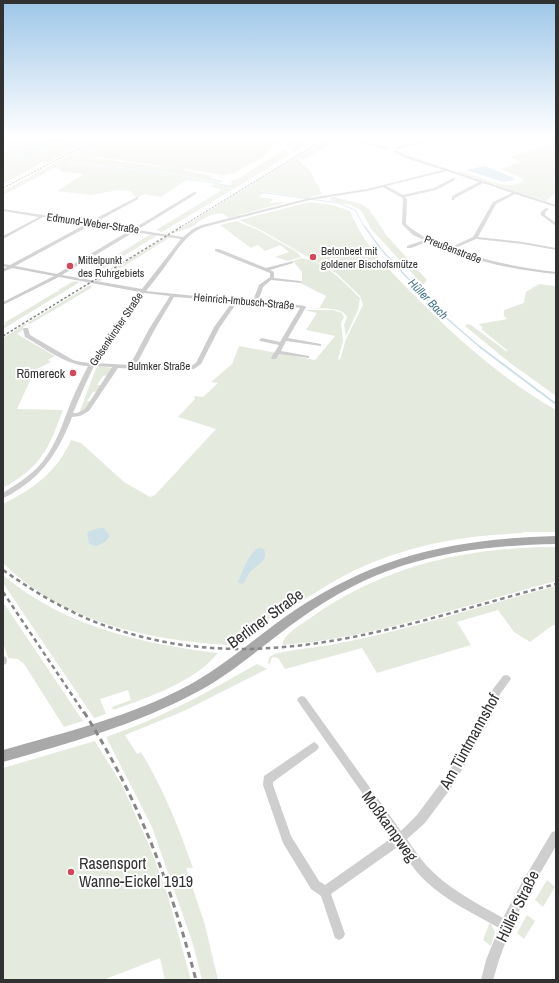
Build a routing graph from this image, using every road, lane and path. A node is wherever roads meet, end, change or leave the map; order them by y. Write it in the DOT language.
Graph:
graph roads {
  1 [pos="400,182"];
  2 [pos="449,182"];
  3 [pos="482,182"];
  4 [pos="384,186"];
  5 [pos="195,193"];
  6 [pos="514,193"];
  7 [pos="402,196"];
  8 [pos="137,198"];
  9 [pos="453,199"];
  10 [pos="555,205"];
  11 [pos="547,209"];
  12 [pos="3,210"];
  13 [pos="43,216"];
  14 [pos="90,223"];
  15 [pos="556,225"];
  16 [pos="135,230"];
  17 [pos="3,238"];
  18 [pos="183,238"];
  19 [pos="475,238"];
  20 [pos="428,240"];
  21 [pos="409,247"];
  22 [pos="450,249"];
  23 [pos="556,249"];
  24 [pos="217,250"];
  25 [pos="291,262"];
  26 [pos="3,265"];
  27 [pos="12,267"];
  28 [pos="267,269"];
  29 [pos="3,271"];
  30 [pos="556,273"];
  31 [pos="58,276"];
  32 [pos="270,279"];
  33 [pos="300,282"];
  34 [pos="142,291"];
  35 [pos="173,295"];
  36 [pos="237,299"];
  37 [pos="256,300"];
  38 [pos="3,304"];
  39 [pos="26,329"];
  40 [pos="262,340"];
  41 [pos="284,342"];
  42 [pos="319,345"];
  43 [pos="278,352"];
  44 [pos="306,357"];
  45 [pos="274,358"];
  46 [pos="92,364"];
  47 [pos="116,366"];
  48 [pos="132,367"];
  49 [pos="70,415"];
  50 [pos="3,496"];
  51 [pos="556,540"];
  52 [pos="506,678"];
  53 [pos="302,700"];
  54 [pos="314,747"];
  55 [pos="3,756"];
  56 [pos="400,839"];
  57 [pos="555,839"];
  58 [pos="325,892"];
  59 [pos="505,925"];
  60 [pos="339,934"];
  61 [pos="487,980"];
  1 -- 4 [label="street, Gelsenkircher Straße"];
  2 -- 7 [label="street"];
  3 -- 6 [label="street"];
  3 -- 9 [label="street"];
  4 -- 7 [label="street"];
  4 -- 18 [label="street, Gelsenkircher Straße"];
  5 -- 16 [label="street"];
  6 -- 10 [label="street"];
  6 -- 19 [label="street"];
  7 -- 20 [label="street, Preußenstraße"];
  8 -- 14 [label="street"];
  11 -- 15 [label="street"];
  12 -- 13 [label="street, Edmund-Weber-Straße"];
  13 -- 14 [label="street, Edmund-Weber-Straße"];
  13 -- 17 [label="street"];
  14 -- 16 [label="street, Edmund-Weber-Straße"];
  14 -- 27 [label="street"];
  16 -- 18 [label="street, Edmund-Weber-Straße"];
  16 -- 31 [label="street"];
  18 -- 34 [label="street, Gelsenkircher Straße"];
  19 -- 22 [label="street"];
  19 -- 23 [label="street"];
  20 -- 21 [label="street"];
  20 -- 22 [label="street, Preußenstraße"];
  22 -- 30 [label="street, Preußenstraße"];
  24 -- 28 [label="street"];
  25 -- 28 [label="street"];
  26 -- 27 [label="street, Heinrich-Imbusch-Straße"];
  27 -- 29 [label="street"];
  27 -- 31 [label="street, Heinrich-Imbusch-Straße"];
  28 -- 32 [label="street"];
  31 -- 34 [label="street, Heinrich-Imbusch-Straße"];
  31 -- 38 [label="street"];
  32 -- 33 [label="street"];
  32 -- 37 [label="street"];
  34 -- 35 [label="street, Heinrich-Imbusch-Straße"];
  34 -- 46 [label="street, Gelsenkircher Straße"];
  35 -- 36 [label="street, Heinrich-Imbusch-Straße"];
  35 -- 48 [label="street"];
  36 -- 37 [label="street, Heinrich-Imbusch-Straße"];
  36 -- 48 [label="street, Bulmker Straße"];
  37 -- 41 [label="street, Heinrich-Imbusch-Straße"];
  39 -- 46 [label="street, Bulmker Straße"];
  40 -- 41 [label="street"];
  41 -- 42 [label="street"];
  41 -- 43 [label="street, Heinrich-Imbusch-Straße"];
  43 -- 44 [label="street"];
  43 -- 45 [label="street, Heinrich-Imbusch-Straße"];
  46 -- 47 [label="street, Bulmker Straße"];
  46 -- 49 [label="street, Gelsenkircher Straße"];
  47 -- 48 [label="street, Bulmker Straße"];
  47 -- 49 [label="street, Gelsenkircher Straße"];
  49 -- 50 [label="street, Gelsenkircher Straße"];
  51 -- 55 [label="main road, Berliner Straße"];
  52 -- 56 [label="street, Am Tüntmannshof"];
  53 -- 56 [label="street, Moßkampweg"];
  54 -- 58 [label="street"];
  56 -- 58 [label="street, Am Tüntmannshof"];
  56 -- 59 [label="street, Moßkampweg"];
  57 -- 59 [label="street, Hüller Straße"];
  58 -- 60 [label="street"];
  59 -- 61 [label="street, Hüller Straße"];
}
